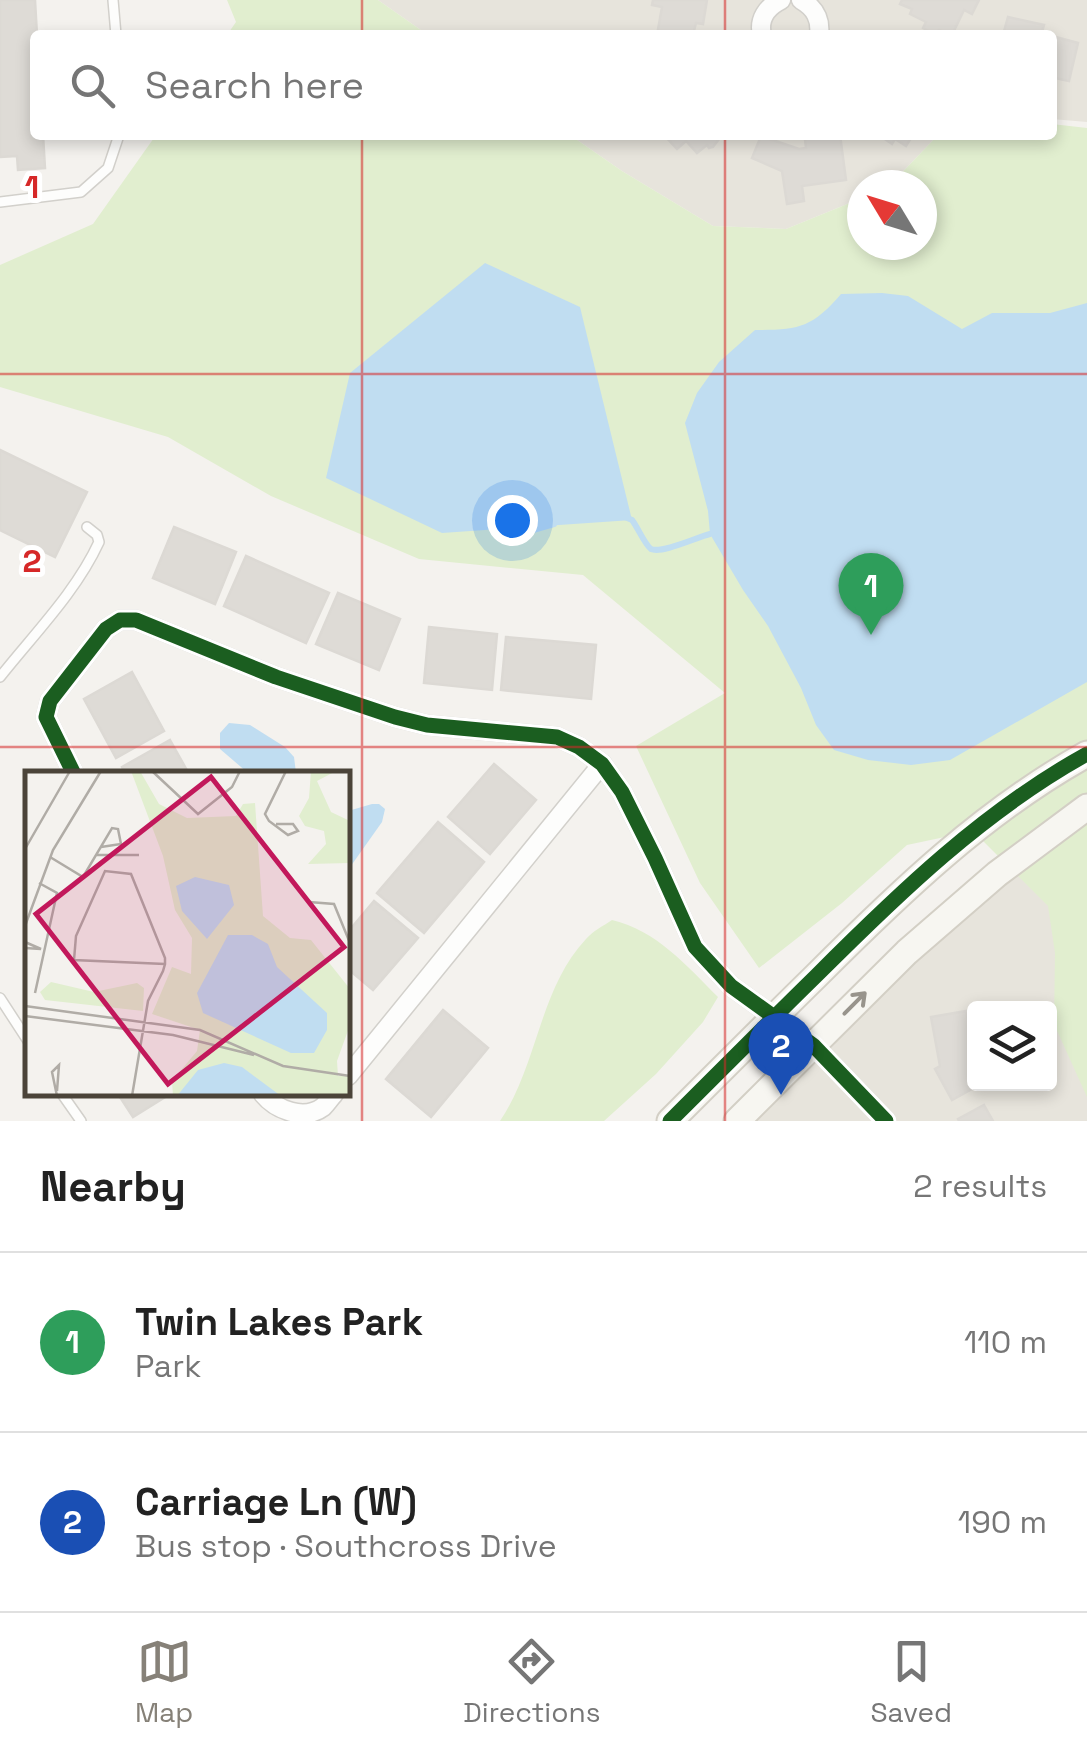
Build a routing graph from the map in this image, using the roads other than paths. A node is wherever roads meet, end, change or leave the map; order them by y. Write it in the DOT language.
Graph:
graph roads {
  1 [pos="113,0"];
  2 [pos="781,0"];
  3 [pos="801,0"];
  4 [pos="116,30"];
  5 [pos="762,30"];
  6 [pos="820,30"];
  7 [pos="118,140"];
  8 [pos="0,202"];
  9 [pos="87,527"];
  10 [pos="0,677"];
  11 [pos="1087,754"];
  12 [pos="602,764"];
  13 [pos="73,771"];
  14 [pos="1087,807"];
  15 [pos="0,998"];
  16 [pos="774,1018"];
  17 [pos="25,1036"];
  18 [pos="813,1045"];
  19 [pos="350,1074"];
  20 [pos="63,1096"];
  21 [pos="264,1096"];
  22 [pos="332,1096"];
  23 [pos="81,1121"];
  24 [pos="670,1121"];
  25 [pos="737,1121"];
  26 [pos="886,1121"];
  1 -- 4 [label="lane"];
  2 -- 5 [label="street"];
  3 -- 6 [label="street"];
  7 -- 8 [label="lane"];
  9 -- 10 [label="lane"];
  11 -- 16 [label="street"];
  12 -- 13 [label="street"];
  12 -- 16 [label="street"];
  12 -- 19 [label="street"];
  18 -- 14 [label="street, one-way"];
  15 -- 17 [label="lane"];
  16 -- 18 [label="street"];
  16 -- 24 [label="street"];
  18 -- 25 [label="street"];
  18 -- 26 [label="street"];
  20 -- 23 [label="lane"];
  21 -- 22 [label="street"];
}
